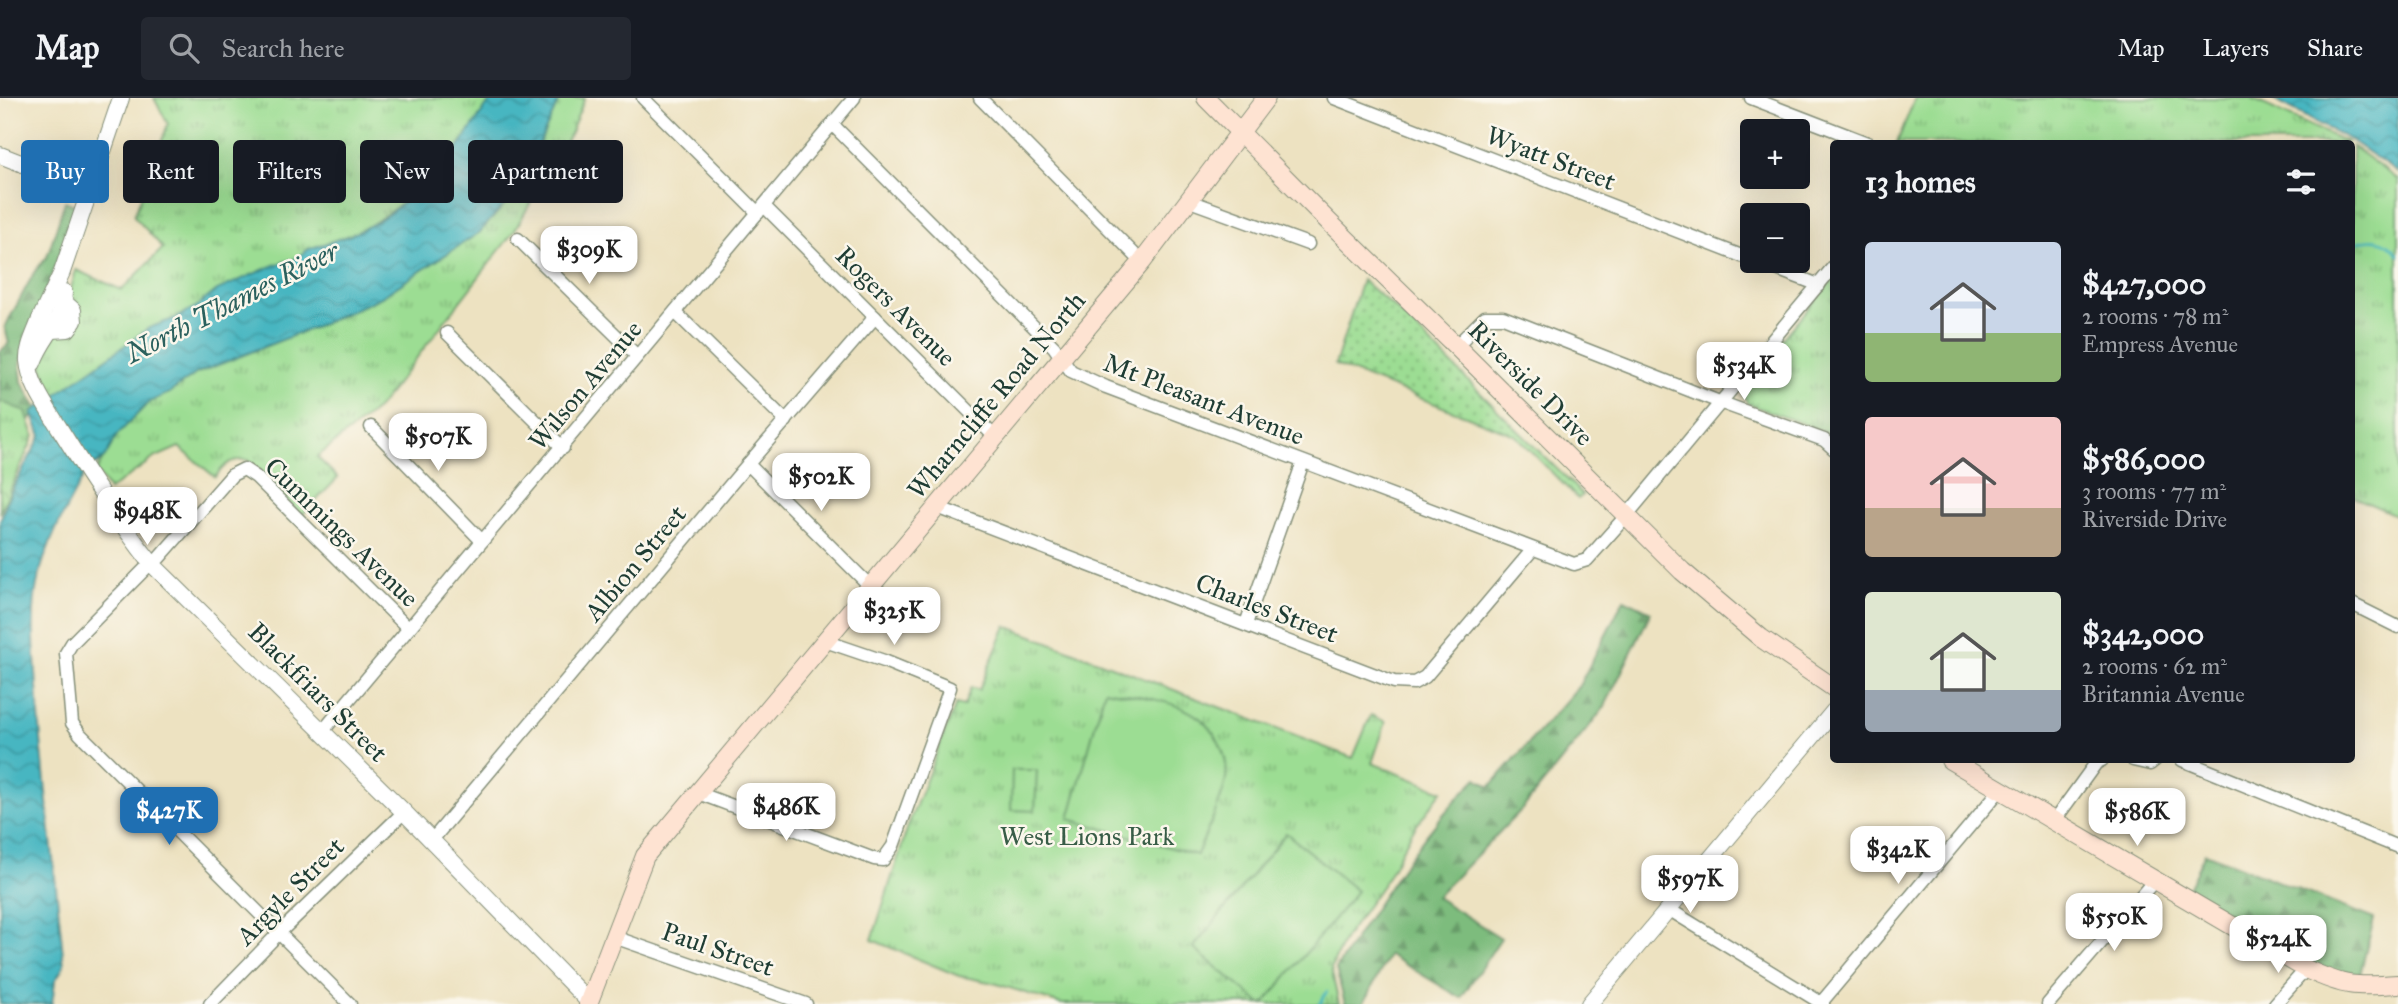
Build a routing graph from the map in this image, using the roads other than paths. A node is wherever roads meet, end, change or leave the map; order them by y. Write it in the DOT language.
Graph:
graph roads {
  1 [pos="121,98"];
  2 [pos="643,98"];
  3 [pos="854,98"];
  4 [pos="980,98"];
  5 [pos="1206,98"];
  6 [pos="1266,98"];
  7 [pos="1334,98"];
  8 [pos="1751,98"];
  9 [pos="832,124"];
  10 [pos="1240,132"];
  11 [pos="106,140"];
  12 [pos="1860,140"];
  13 [pos="0,155"];
  14 [pos="21,163"];
  15 [pos="1187,200"];
  16 [pos="85,203"];
  17 [pos="761,210"];
  18 [pos="518,239"];
  19 [pos="1308,244"];
  20 [pos="1740,255"];
  21 [pos="1142,262"];
  22 [pos="1830,271"];
  23 [pos="62,272"];
  24 [pos="1787,273"];
  25 [pos="1819,285"];
  26 [pos="675,312"];
  27 [pos="875,317"];
  28 [pos="47,325"];
  29 [pos="446,332"];
  30 [pos="1456,345"];
  31 [pos="637,356"];
  32 [pos="1061,359"];
  33 [pos="1723,403"];
  34 [pos="786,421"];
  35 [pos="371,427"];
  36 [pos="995,437"];
  37 [pos="1830,445"];
  38 [pos="562,448"];
  39 [pos="1303,462"];
  40 [pos="748,464"];
  41 [pos="937,507"];
  42 [pos="1627,515"];
  43 [pos="482,541"];
  44 [pos="1532,549"];
  45 [pos="152,564"];
  46 [pos="870,586"];
  47 [pos="2355,605"];
  48 [pos="1246,624"];
  49 [pos="2398,626"];
  50 [pos="408,628"];
  51 [pos="825,641"];
  52 [pos="1830,685"];
  53 [pos="1830,716"];
  54 [pos="322,732"];
  55 [pos="1955,763"];
  56 [pos="2096,763"];
  57 [pos="2189,763"];
  58 [pos="2000,790"];
  59 [pos="698,793"];
  60 [pos="404,812"];
  61 [pos="2054,821"];
  62 [pos="432,840"];
  63 [pos="2398,848"];
  64 [pos="2154,881"];
  65 [pos="1670,910"];
  66 [pos="279,933"];
  67 [pos="614,937"];
  68 [pos="2306,968"];
  69 [pos="2398,984"];
  70 [pos="785,1000"];
  71 [pos="589,1003"];
  72 [pos="210,1004"];
  73 [pos="350,1004"];
  74 [pos="806,1004"];
  75 [pos="1589,1004"];
  76 [pos="1822,1004"];
  77 [pos="2049,1004"];
  78 [pos="2275,1004"];
  1 -- 11 [label="street"];
  2 -- 17 [label="street, Rogers Avenue"];
  3 -- 9 [label="street, Wilson Avenue"];
  4 -- 21 [label="street"];
  5 -- 10 [label="main road, Riverside Drive"];
  6 -- 10 [label="main road, Wharncliffe Road North"];
  7 -- 20 [label="street, Wyatt Street"];
  8 -- 12 [label="street"];
  9 -- 17 [label="street, Wilson Avenue"];
  9 -- 32 [label="street, Mt Pleasant Avenue"];
  10 -- 15 [label="main road, Wharncliffe Road North"];
  10 -- 30 [label="main road, Riverside Drive"];
  13 -- 14 [label="street"];
  15 -- 19 [label="street"];
  15 -- 21 [label="main road, Wharncliffe Road North"];
  16 -- 23 [label="street"];
  17 -- 26 [label="street, Wilson Avenue"];
  17 -- 27 [label="street, Rogers Avenue"];
  18 -- 31 [label="street"];
  21 -- 32 [label="main road, Wharncliffe Road North"];
  22 -- 25 [label="street, Mt Pleasant Avenue"];
  23 -- 28 [label="street"];
  23 -- 28 [label="street"];
  24 -- 25 [label="street, Wyatt Street"];
  25 -- 33 [label="street, Mt Pleasant Avenue"];
  26 -- 31 [label="street, Wilson Avenue"];
  26 -- 34 [label="street"];
  27 -- 34 [label="street, Albion Street"];
  27 -- 36 [label="street, Rogers Avenue"];
  28 -- 45 [label="street, Blackfriars Street"];
  29 -- 38 [label="street"];
  30 -- 33 [label="street"];
  30 -- 42 [label="main road, Riverside Drive"];
  31 -- 38 [label="street, Wilson Avenue"];
  32 -- 36 [label="main road, Wharncliffe Road North"];
  32 -- 39 [label="street, Mt Pleasant Avenue"];
  33 -- 37 [label="street"];
  33 -- 42 [label="street, Mt Pleasant Avenue"];
  34 -- 40 [label="street, Albion Street"];
  35 -- 43 [label="street"];
  36 -- 41 [label="main road, Wharncliffe Road North"];
  38 -- 43 [label="street, Wilson Avenue"];
  39 -- 44 [label="street, Mt Pleasant Avenue"];
  39 -- 48 [label="street"];
  40 -- 46 [label="street"];
  40 -- 62 [label="street, Albion Street"];
  41 -- 46 [label="main road, Wharncliffe Road North"];
  41 -- 48 [label="street, Charles Street"];
  42 -- 44 [label="street, Mt Pleasant Avenue"];
  42 -- 52 [label="main road, Riverside Drive"];
  43 -- 50 [label="street, Wilson Avenue"];
  44 -- 48 [label="street, Charles Street"];
  45 -- 50 [label="street, Cummings Avenue"];
  45 -- 54 [label="street, Blackfriars Street"];
  45 -- 66 [label="street"];
  46 -- 51 [label="main road, Wharncliffe Road North"];
  47 -- 49 [label="street"];
  50 -- 54 [label="street, Wilson Avenue"];
  51 -- 59 [label="main road, Wharncliffe Road North"];
  51 -- 59 [label="street"];
  53 -- 65 [label="street"];
  54 -- 60 [label="street, Blackfriars Street"];
  55 -- 58 [label="main road"];
  56 -- 61 [label="street"];
  57 -- 63 [label="street"];
  58 -- 61 [label="main road"];
  58 -- 76 [label="street"];
  59 -- 67 [label="main road, Wharncliffe Road North"];
  60 -- 62 [label="street, Blackfriars Street"];
  60 -- 66 [label="street, Argyle Street"];
  61 -- 64 [label="main road"];
  62 -- 71 [label="street, Blackfriars Street"];
  64 -- 68 [label="main road"];
  64 -- 77 [label="street"];
  65 -- 75 [label="street"];
  65 -- 76 [label="street"];
  66 -- 72 [label="street, Argyle Street"];
  66 -- 73 [label="street"];
  67 -- 70 [label="street, Paul Street"];
  67 -- 71 [label="main road, Wharncliffe Road North"];
  68 -- 69 [label="main road"];
  68 -- 78 [label="street"];
  70 -- 74 [label="street, Paul Street"];
}
